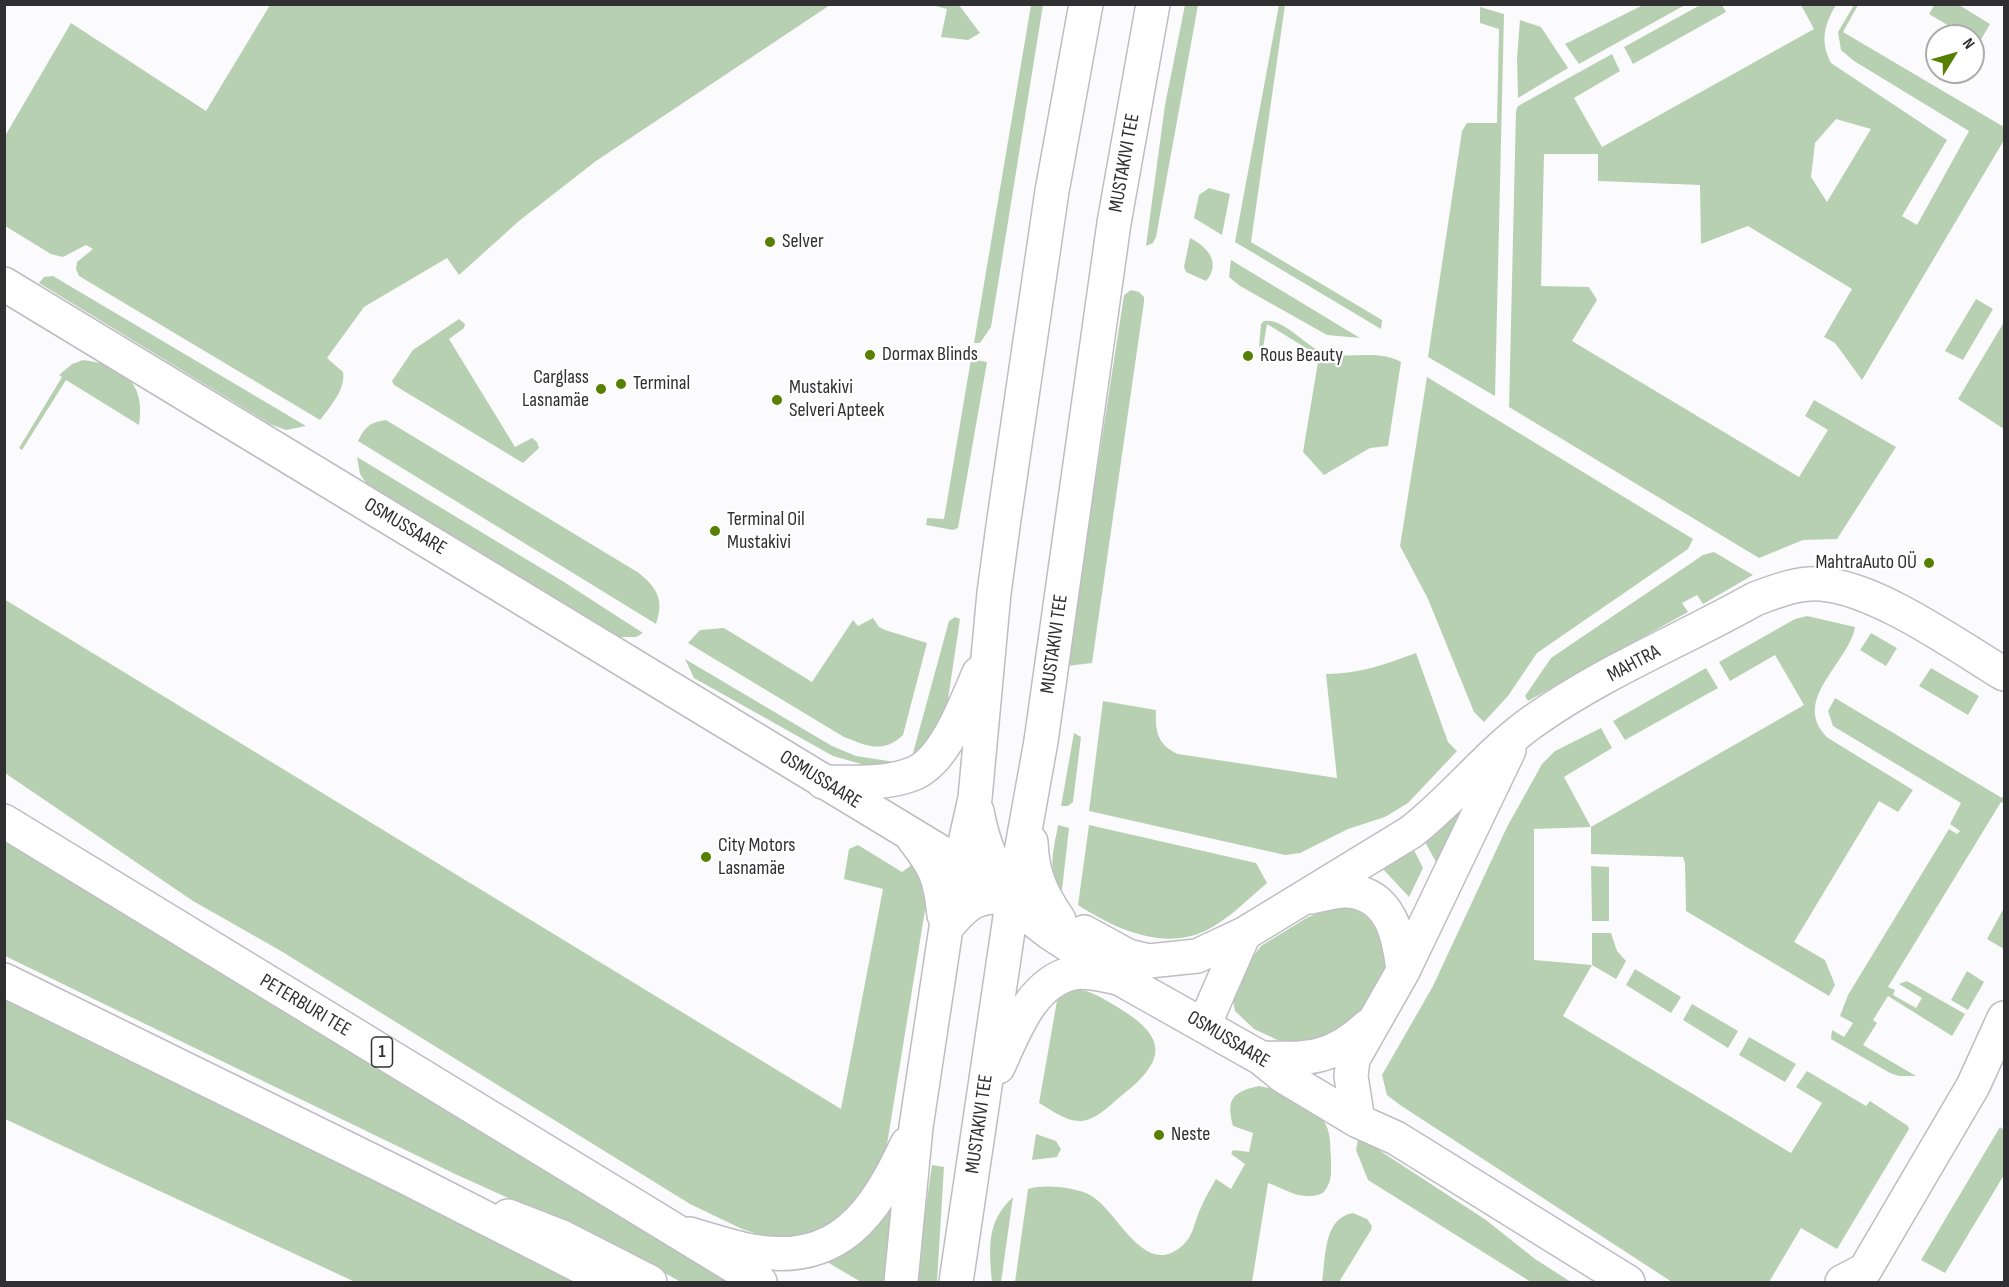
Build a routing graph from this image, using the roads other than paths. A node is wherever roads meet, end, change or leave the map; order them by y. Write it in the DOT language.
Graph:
graph roads {
  1 [pos="1086,4"];
  2 [pos="1153,4"];
  3 [pos="4,284"];
  4 [pos="989,649"];
  5 [pos="2004,674"];
  6 [pos="1517,735"];
  7 [pos="823,782"];
  8 [pos="975,798"];
  9 [pos="1029,807"];
  10 [pos="4,821"];
  11 [pos="913,838"];
  12 [pos="962,865"];
  13 [pos="1001,897"];
  14 [pos="1300,899"];
  15 [pos="1059,920"];
  16 [pos="946,928"];
  17 [pos="1244,934"];
  18 [pos="1403,971"];
  19 [pos="1119,978"];
  20 [pos="4,980"];
  21 [pos="2004,1018"];
  22 [pos="1375,1019"];
  23 [pos="1204,1025"];
  24 [pos="1261,1058"];
  25 [pos="984,1096"];
  26 [pos="1358,1121"];
  27 [pos="916,1127"];
  28 [pos="405,1177"];
  29 [pos="673,1230"];
  30 [pos="964,1237"];
  31 [pos="611,1282"];
  32 [pos="650,1282"];
  33 [pos="760,1282"];
  34 [pos="901,1282"];
  35 [pos="956,1282"];
  36 [pos="976,1282"];
  37 [pos="1628,1282"];
  38 [pos="1842,1282"];
  1 -- 4 [label="main road"];
  2 -- 9 [label="main road, MUSTAKIVI TEE"];
  3 -- 7 [label="main road, OSMUSSAARE"];
  4 -- 7 [label="main road"];
  4 -- 8 [label="main road"];
  5 -- 6 [label="main road, MAHTRA"];
  6 -- 14 [label="main road, MAHTRA"];
  6 -- 18 [label="main road"];
  7 -- 11 [label="main road, OSMUSSAARE"];
  8 -- 12 [label="main road"];
  8 -- 13 [label="main road"];
  9 -- 13 [label="main road, MUSTAKIVI TEE"];
  9 -- 15 [label="main road"];
  10 -- 29 [label="main road, PETERBURI TEE / 1"];
  11 -- 12 [label="main road, OSMUSSAARE"];
  11 -- 16 [label="main road"];
  12 -- 13 [label="main road, OSMUSSAARE"];
  12 -- 16 [label="main road"];
  13 -- 15 [label="main road"];
  13 -- 16 [label="main road"];
  13 -- 19 [label="main road, OSMUSSAARE"];
  13 -- 25 [label="main road, MUSTAKIVI TEE"];
  14 -- 17 [label="main road"];
  14 -- 18 [label="main road"];
  15 -- 17 [label="main road"];
  16 -- 27 [label="main road"];
  17 -- 23 [label="main road"];
  18 -- 22 [label="main road"];
  19 -- 23 [label="main road, OSMUSSAARE"];
  19 -- 25 [label="main road"];
  20 -- 28 [label="main road"];
  21 -- 38 [label="main road"];
  22 -- 24 [label="main road"];
  22 -- 26 [label="main road"];
  23 -- 24 [label="main road, OSMUSSAARE"];
  24 -- 26 [label="main road, OSMUSSAARE"];
  25 -- 30 [label="main road, MUSTAKIVI TEE"];
  26 -- 37 [label="main road, OSMUSSAARE"];
  27 -- 29 [label="main road"];
  27 -- 34 [label="main road"];
  28 -- 31 [label="main road"];
  28 -- 32 [label="main road"];
  29 -- 33 [label="main road, PETERBURI TEE / 1"];
  30 -- 35 [label="main road"];
  30 -- 36 [label="main road, MUSTAKIVI TEE"];
}
